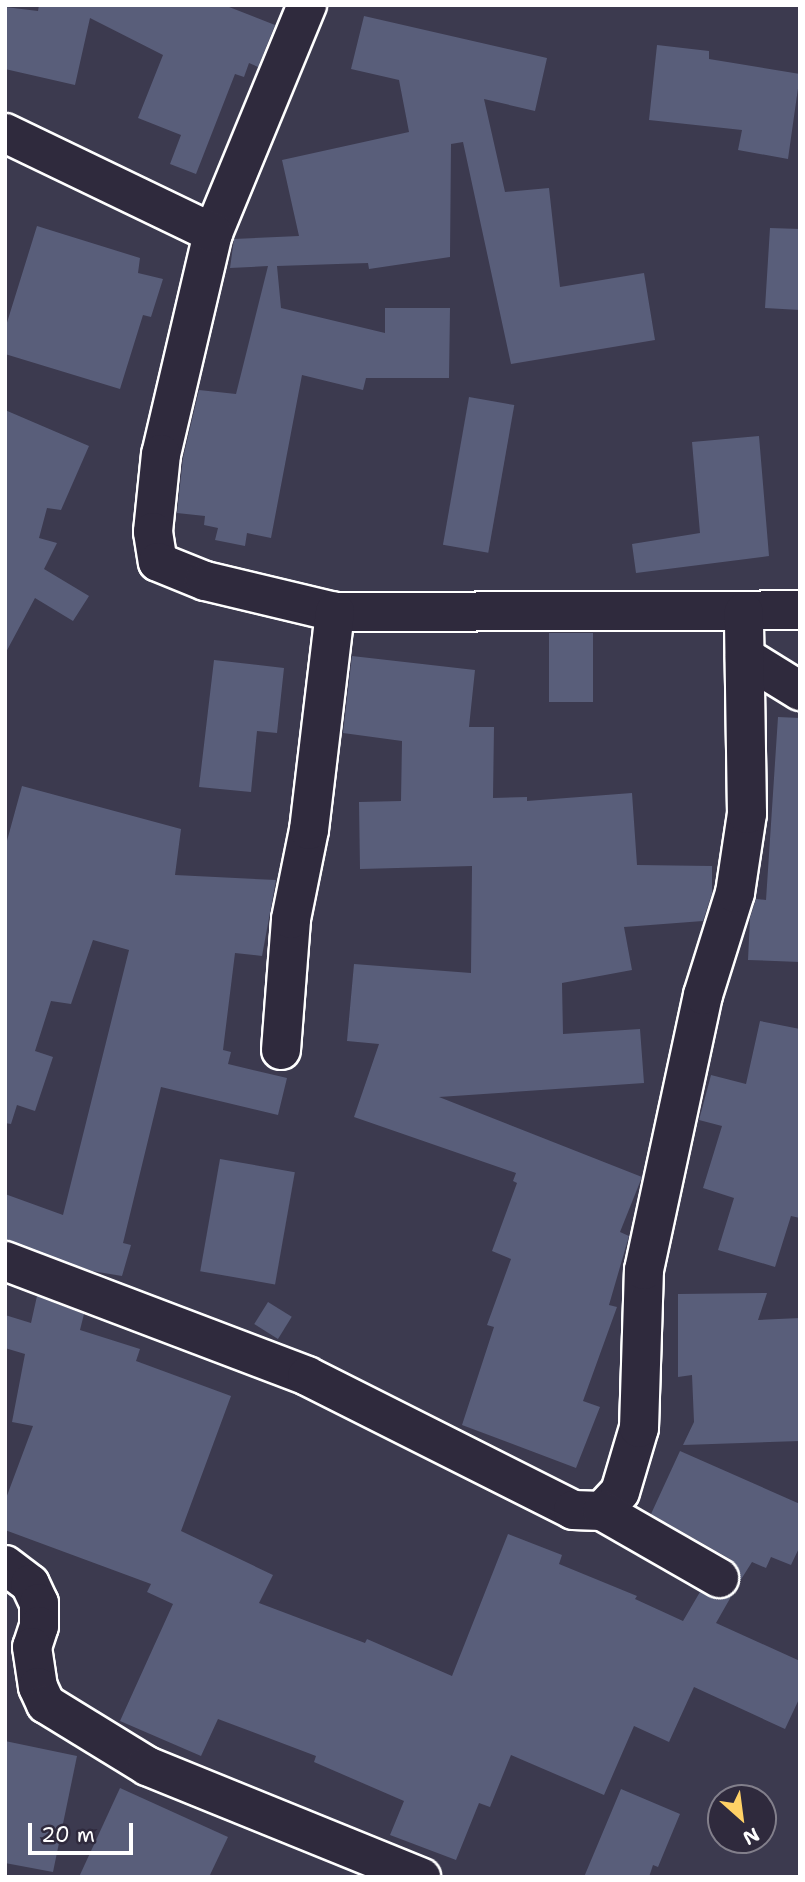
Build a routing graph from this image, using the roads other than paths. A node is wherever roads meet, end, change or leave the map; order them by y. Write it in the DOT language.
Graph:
graph roads {
  1 [pos="307,5"];
  2 [pos="5,133"];
  3 [pos="213,233"];
  4 [pos="800,610"];
  5 [pos="335,612"];
  6 [pos="744,612"];
  7 [pos="745,657"];
  8 [pos="800,691"];
  9 [pos="281,1050"];
  10 [pos="5,1261"];
  11 [pos="602,1511"];
  12 [pos="5,1565"];
  13 [pos="719,1578"];
  14 [pos="421,1877"];
  1 -- 3 [label="street"];
  2 -- 3 [label="street"];
  3 -- 5 [label="street"];
  4 -- 6 [label="street"];
  5 -- 6 [label="street"];
  5 -- 9 [label="street"];
  6 -- 7 [label="street"];
  7 -- 8 [label="street"];
  7 -- 11 [label="street"];
  10 -- 11 [label="street"];
  11 -- 13 [label="street"];
  12 -- 14 [label="street"];
}
